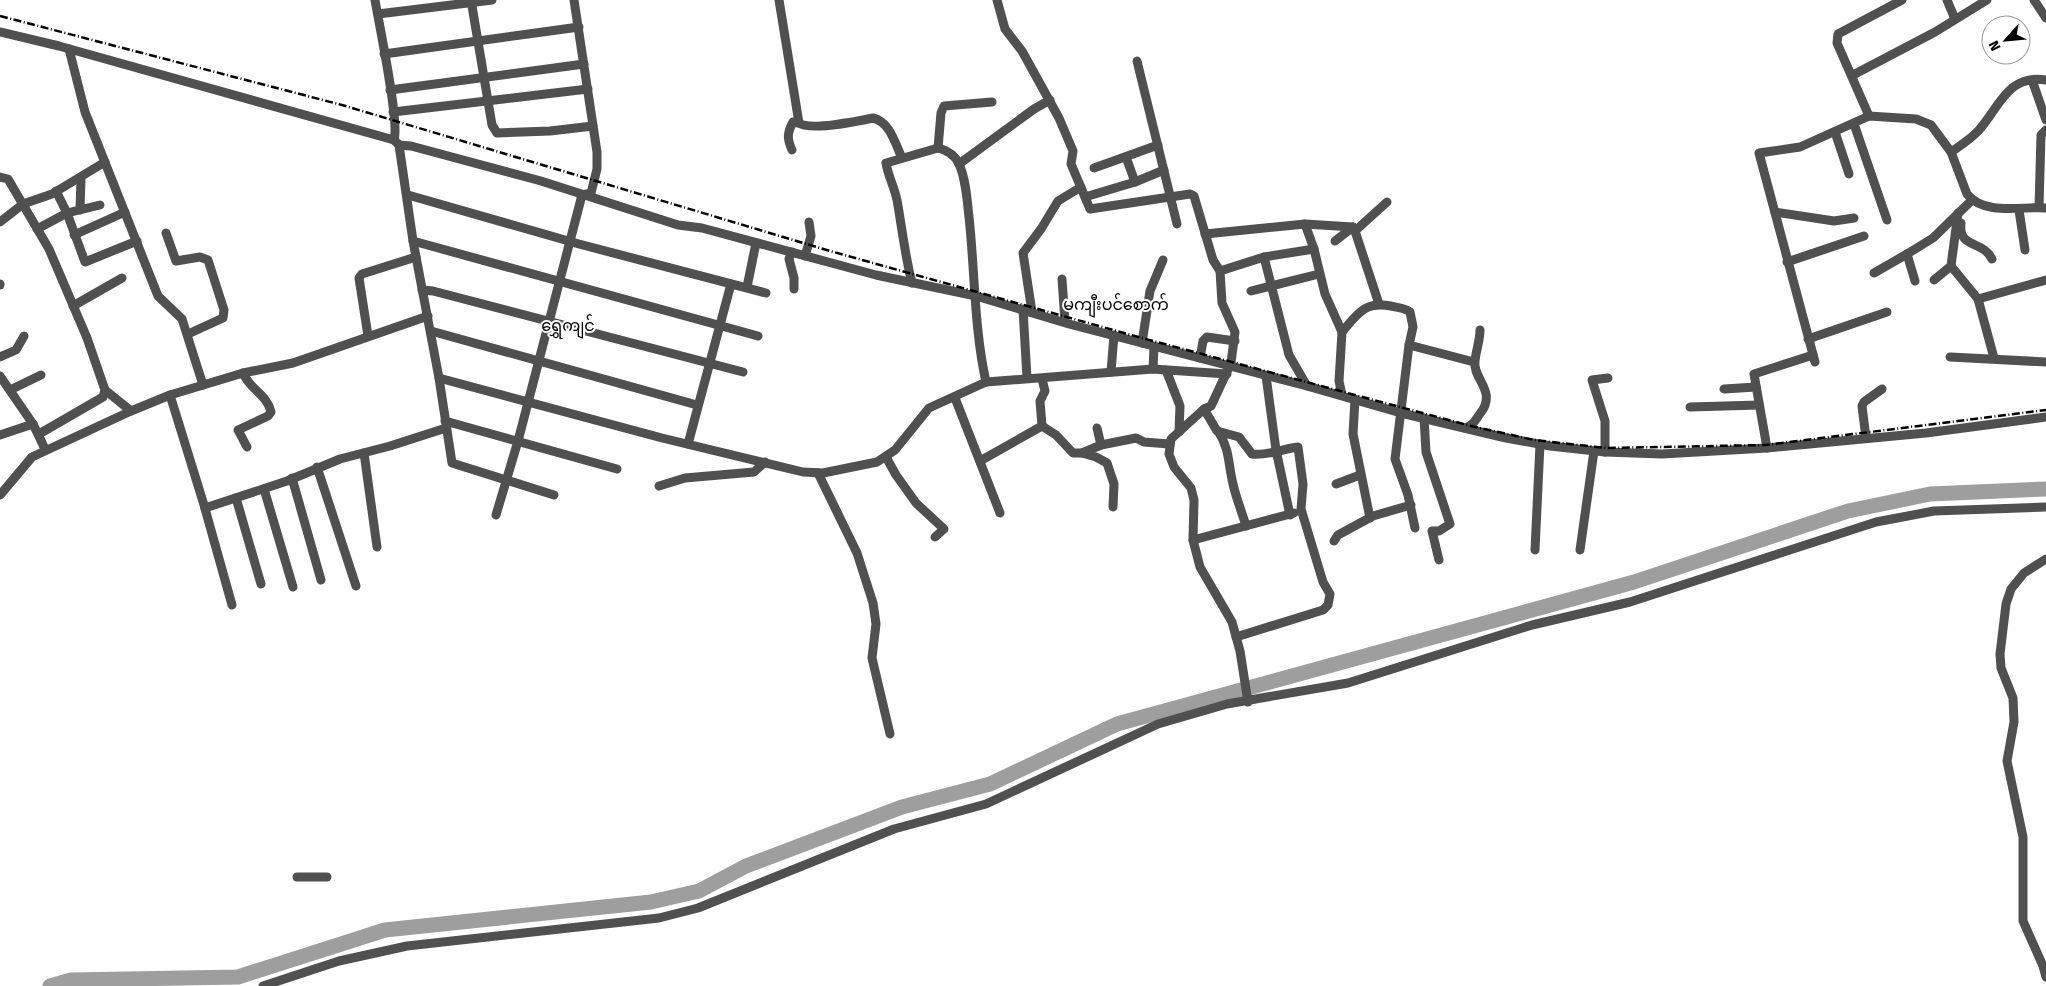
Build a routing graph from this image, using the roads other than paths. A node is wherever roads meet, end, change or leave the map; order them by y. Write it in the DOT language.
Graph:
graph roads {
  1 [pos="376,0"];
  2 [pos="492,0"];
  3 [pos="574,0"];
  4 [pos="780,0"];
  5 [pos="997,0"];
  6 [pos="1902,0"];
  7 [pos="1947,0"];
  8 [pos="1987,0"];
  9 [pos="2034,0"];
  10 [pos="471,2"];
  11 [pos="1887,3"];
  12 [pos="378,14"];
  13 [pos="2046,18"];
  14 [pos="1956,20"];
  15 [pos="578,27"];
  16 [pos="0,32"];
  17 [pos="478,41"];
  18 [pos="69,49"];
  19 [pos="384,54"];
  20 [pos="1137,62"];
  21 [pos="584,64"];
  22 [pos="1853,76"];
  23 [pos="484,78"];
  24 [pos="2032,80"];
  25 [pos="2046,80"];
  26 [pos="588,89"];
  27 [pos="390,90"];
  28 [pos="488,100"];
  29 [pos="1050,100"];
  30 [pos="992,102"];
  31 [pos="393,112"];
  32 [pos="1869,116"];
  33 [pos="2046,120"];
  34 [pos="799,123"];
  35 [pos="1854,124"];
  36 [pos="593,126"];
  37 [pos="2046,130"];
  38 [pos="1835,132"];
  39 [pos="396,143"];
  40 [pos="1158,145"];
  41 [pos="938,148"];
  42 [pos="792,150"];
  43 [pos="1951,152"];
  44 [pos="902,158"];
  45 [pos="1126,158"];
  46 [pos="105,162"];
  47 [pos="959,164"];
  48 [pos="1094,168"];
  49 [pos="1164,170"];
  50 [pos="1849,174"];
  51 [pos="0,177"];
  52 [pos="81,178"];
  53 [pos="1135,182"];
  54 [pos="1081,187"];
  55 [pos="56,191"];
  56 [pos="582,194"];
  57 [pos="408,195"];
  58 [pos="1085,197"];
  59 [pos="1171,197"];
  60 [pos="1972,200"];
  61 [pos="1386,202"];
  62 [pos="23,204"];
  63 [pos="100,205"];
  64 [pos="2043,208"];
  65 [pos="80,210"];
  66 [pos="2019,210"];
  67 [pos="125,212"];
  68 [pos="1775,212"];
  69 [pos="1959,212"];
  70 [pos="67,213"];
  71 [pos="1854,218"];
  72 [pos="1887,220"];
  73 [pos="0,222"];
  74 [pos="809,222"];
  75 [pos="1177,224"];
  76 [pos="1305,224"];
  77 [pos="37,229"];
  78 [pos="1354,229"];
  79 [pos="166,233"];
  80 [pos="1205,234"];
  81 [pos="74,236"];
  82 [pos="1864,236"];
  83 [pos="137,241"];
  84 [pos="413,241"];
  85 [pos="570,241"];
  86 [pos="1335,241"];
  87 [pos="756,243"];
  88 [pos="1314,249"];
  89 [pos="2025,250"];
  90 [pos="792,252"];
  91 [pos="1907,254"];
  92 [pos="805,256"];
  93 [pos="1264,256"];
  94 [pos="416,257"];
  95 [pos="1992,259"];
  96 [pos="1163,260"];
  97 [pos="1787,262"];
  98 [pos="1951,266"];
  99 [pos="1220,272"];
  100 [pos="1874,273"];
  101 [pos="1319,274"];
  102 [pos="122,278"];
  103 [pos="1062,279"];
  104 [pos="1934,280"];
  105 [pos="2046,280"];
  106 [pos="560,281"];
  107 [pos="1914,281"];
  108 [pos="731,284"];
  109 [pos="912,284"];
  110 [pos="1272,286"];
  111 [pos="747,288"];
  112 [pos="794,289"];
  113 [pos="422,290"];
  114 [pos="1252,291"];
  115 [pos="766,293"];
  116 [pos="976,296"];
  117 [pos="1978,299"];
  118 [pos="1379,304"];
  119 [pos="74,306"];
  120 [pos="1023,309"];
  121 [pos="1032,312"];
  122 [pos="1887,312"];
  123 [pos="428,316"];
  124 [pos="549,321"];
  125 [pos="1064,322"];
  126 [pos="719,326"];
  127 [pos="1480,330"];
  128 [pos="431,331"];
  129 [pos="1342,332"];
  130 [pos="188,334"];
  131 [pos="24,336"];
  132 [pos="368,336"];
  133 [pos="758,336"];
  134 [pos="1114,336"];
  135 [pos="1808,340"];
  136 [pos="1235,341"];
  137 [pos="1142,343"];
  138 [pos="1409,345"];
  139 [pos="1154,346"];
  140 [pos="0,357"];
  141 [pos="1950,357"];
  142 [pos="1200,358"];
  143 [pos="1994,358"];
  144 [pos="540,361"];
  145 [pos="1474,362"];
  146 [pos="2046,362"];
  147 [pos="709,365"];
  148 [pos="1153,369"];
  149 [pos="1166,370"];
  150 [pos="1228,370"];
  151 [pos="743,372"];
  152 [pos="1111,372"];
  153 [pos="244,373"];
  154 [pos="41,375"];
  155 [pos="0,376"];
  156 [pos="1266,376"];
  157 [pos="440,378"];
  158 [pos="1027,378"];
  159 [pos="1608,378"];
  160 [pos="1042,379"];
  161 [pos="986,382"];
  162 [pos="204,385"];
  163 [pos="1307,386"];
  164 [pos="1756,388"];
  165 [pos="1724,389"];
  166 [pos="1882,389"];
  167 [pos="10,390"];
  168 [pos="105,390"];
  169 [pos="170,395"];
  170 [pos="1342,395"];
  171 [pos="954,398"];
  172 [pos="1355,399"];
  173 [pos="528,402"];
  174 [pos="697,405"];
  175 [pos="1759,405"];
  176 [pos="1690,407"];
  177 [pos="1204,409"];
  178 [pos="131,411"];
  179 [pos="1400,413"];
  180 [pos="2046,416"];
  181 [pos="1424,418"];
  182 [pos="32,424"];
  183 [pos="445,424"];
  184 [pos="1042,426"];
  185 [pos="1097,428"];
  186 [pos="1465,428"];
  187 [pos="1217,431"];
  188 [pos="1180,432"];
  189 [pos="38,434"];
  190 [pos="0,435"];
  191 [pos="1866,438"];
  192 [pos="518,441"];
  193 [pos="688,444"];
  194 [pos="1169,444"];
  195 [pos="1540,444"];
  196 [pos="1101,445"];
  197 [pos="247,447"];
  198 [pos="1767,448"];
  199 [pos="45,449"];
  200 [pos="1276,450"];
  201 [pos="1594,451"];
  202 [pos="1605,452"];
  203 [pos="364,453"];
  204 [pos="1082,454"];
  205 [pos="886,457"];
  206 [pos="765,462"];
  207 [pos="980,462"];
  208 [pos="317,467"];
  209 [pos="617,469"];
  210 [pos="818,473"];
  211 [pos="1360,475"];
  212 [pos="292,478"];
  213 [pos="508,479"];
  214 [pos="1336,484"];
  215 [pos="659,486"];
  216 [pos="264,489"];
  217 [pos="0,495"];
  218 [pos="554,495"];
  219 [pos="236,498"];
  220 [pos="1411,505"];
  221 [pos="2046,507"];
  222 [pos="205,508"];
  223 [pos="1113,508"];
  224 [pos="1301,509"];
  225 [pos="1000,513"];
  226 [pos="496,515"];
  227 [pos="1290,515"];
  228 [pos="1370,518"];
  229 [pos="1246,526"];
  230 [pos="1415,528"];
  231 [pos="935,537"];
  232 [pos="1193,540"];
  233 [pos="1334,541"];
  234 [pos="377,547"];
  235 [pos="1535,550"];
  236 [pos="1580,550"];
  237 [pos="2046,559"];
  238 [pos="1439,560"];
  239 [pos="322,580"];
  240 [pos="262,584"];
  241 [pos="356,586"];
  242 [pos="293,587"];
  243 [pos="232,605"];
  244 [pos="1236,637"];
  245 [pos="1247,698"];
  246 [pos="890,734"];
  247 [pos="297,877"];
  248 [pos="327,877"];
  249 [pos="2046,977"];
  250 [pos="263,986"];
  1 -- 12 [label="street"];
  2 -- 10 [label="street"];
  3 -- 15 [label="street"];
  4 -- 34 [label="street"];
  5 -- 29 [label="street"];
  6 -- 11 [label="street"];
  7 -- 14 [label="street"];
  8 -- 14 [label="street"];
  9 -- 13 [label="street"];
  10 -- 12 [label="street"];
  10 -- 17 [label="street"];
  11 -- 22 [label="street"];
  12 -- 19 [label="street"];
  14 -- 22 [label="street"];
  15 -- 17 [label="street"];
  15 -- 21 [label="street"];
  16 -- 18 [label="street"];
  17 -- 19 [label="street"];
  17 -- 23 [label="street"];
  18 -- 39 [label="street"];
  18 -- 46 [label="street"];
  19 -- 27 [label="street"];
  20 -- 40 [label="street"];
  21 -- 23 [label="street"];
  21 -- 26 [label="street"];
  22 -- 32 [label="street"];
  23 -- 27 [label="street"];
  23 -- 28 [label="street"];
  24 -- 25 [label="street"];
  24 -- 33 [label="street"];
  24 -- 43 [label="street"];
  26 -- 28 [label="street"];
  26 -- 36 [label="street"];
  27 -- 31 [label="street"];
  28 -- 31 [label="street"];
  28 -- 36 [label="street"];
  29 -- 47 [label="street"];
  29 -- 54 [label="street"];
  30 -- 41 [label="street"];
  31 -- 39 [label="street"];
  32 -- 35 [label="street"];
  32 -- 43 [label="street"];
  34 -- 42 [label="street"];
  34 -- 44 [label="street"];
  35 -- 38 [label="street"];
  35 -- 72 [label="street"];
  36 -- 56 [label="street"];
  37 -- 64 [label="street"];
  38 -- 50 [label="street"];
  38 -- 68 [label="street"];
  39 -- 56 [label="street"];
  39 -- 57 [label="street"];
  40 -- 45 [label="street"];
  40 -- 49 [label="street"];
  41 -- 44 [label="street"];
  41 -- 47 [label="street"];
  43 -- 60 [label="street"];
  44 -- 109 [label="street"];
  45 -- 48 [label="street"];
  45 -- 53 [label="street"];
  46 -- 52 [label="street"];
  46 -- 67 [label="street"];
  47 -- 116 [label="street"];
  49 -- 53 [label="street"];
  49 -- 59 [label="street"];
  51 -- 62 [label="street"];
  52 -- 55 [label="street"];
  52 -- 65 [label="street"];
  53 -- 58 [label="street"];
  54 -- 58 [label="street"];
  54 -- 121 [label="street"];
  55 -- 62 [label="street"];
  55 -- 70 [label="street"];
  56 -- 85 [label="street"];
  56 -- 87 [label="street"];
  57 -- 84 [label="street"];
  57 -- 85 [label="street"];
  58 -- 59 [label="street"];
  59 -- 75 [label="street"];
  59 -- 80 [label="street"];
  60 -- 66 [label="street"];
  60 -- 69 [label="street"];
  61 -- 78 [label="street"];
  62 -- 73 [label="street"];
  62 -- 77 [label="street"];
  63 -- 65 [label="street"];
  64 -- 66 [label="street"];
  65 -- 70 [label="street"];
  66 -- 89 [label="street"];
  67 -- 81 [label="street"];
  67 -- 83 [label="street"];
  68 -- 71 [label="street"];
  68 -- 97 [label="street"];
  69 -- 91 [label="street"];
  69 -- 95 [label="street"];
  69 -- 98 [label="street"];
  70 -- 77 [label="street"];
  70 -- 81 [label="street"];
  74 -- 92 [label="street"];
  76 -- 78 [label="street"];
  76 -- 80 [label="street"];
  76 -- 88 [label="street"];
  77 -- 119 [label="street"];
  78 -- 86 [label="street"];
  78 -- 118 [label="street"];
  79 -- 130 [label="street"];
  80 -- 99 [label="street"];
  81 -- 83 [label="street"];
  82 -- 97 [label="street"];
  83 -- 130 [label="street"];
  84 -- 94 [label="street"];
  84 -- 106 [label="street"];
  85 -- 106 [label="street"];
  85 -- 108 [label="street"];
  87 -- 90 [label="street"];
  87 -- 111 [label="street"];
  88 -- 93 [label="street"];
  88 -- 101 [label="street"];
  90 -- 92 [label="street"];
  90 -- 112 [label="street"];
  91 -- 100 [label="street"];
  91 -- 107 [label="street"];
  92 -- 109 [label="street"];
  93 -- 99 [label="street"];
  93 -- 110 [label="street"];
  94 -- 113 [label="street"];
  94 -- 132 [label="street"];
  96 -- 137 [label="street"];
  97 -- 135 [label="street"];
  98 -- 104 [label="street"];
  98 -- 117 [label="street"];
  99 -- 136 [label="street"];
  101 -- 110 [label="street"];
  101 -- 129 [label="street"];
  102 -- 119 [label="street"];
  103 -- 125 [label="street"];
  105 -- 117 [label="street"];
  106 -- 124 [label="street"];
  106 -- 126 [label="street"];
  108 -- 111 [label="street"];
  108 -- 126 [label="street"];
  109 -- 116 [label="street"];
  110 -- 114 [label="street"];
  110 -- 163 [label="street"];
  111 -- 115 [label="street"];
  113 -- 123 [label="street"];
  113 -- 124 [label="street"];
  116 -- 120 [label="street"];
  116 -- 161 [label="street"];
  117 -- 143 [label="street"];
  118 -- 129 [label="street"];
  118 -- 138 [label="street"];
  119 -- 168 [label="street"];
  120 -- 121 [label="street"];
  120 -- 158 [label="street"];
  121 -- 125 [label="street"];
  122 -- 135 [label="street"];
  123 -- 128 [label="street"];
  123 -- 132 [label="street"];
  124 -- 144 [label="street"];
  124 -- 147 [label="street"];
  125 -- 134 [label="street"];
  126 -- 133 [label="street"];
  126 -- 147 [label="street"];
  127 -- 145 [label="street"];
  128 -- 144 [label="street"];
  128 -- 157 [label="street"];
  129 -- 170 [label="street"];
  130 -- 162 [label="street"];
  131 -- 140 [label="street"];
  132 -- 153 [label="street"];
  134 -- 137 [label="street"];
  134 -- 152 [label="street"];
  135 -- 164 [label="street"];
  136 -- 142 [label="street"];
  136 -- 150 [label="street"];
  137 -- 139 [label="street"];
  138 -- 145 [label="street"];
  138 -- 179 [label="street"];
  139 -- 142 [label="street"];
  139 -- 148 [label="street"];
  141 -- 143 [label="street"];
  142 -- 150 [label="street"];
  143 -- 146 [label="street"];
  144 -- 173 [label="street"];
  144 -- 174 [label="street"];
  145 -- 186 [label="street"];
  147 -- 151 [label="street"];
  147 -- 174 [label="street"];
  148 -- 149 [label="street"];
  148 -- 152 [label="street"];
  149 -- 150 [label="street"];
  149 -- 188 [label="street"];
  150 -- 156 [label="street"];
  150 -- 177 [label="street"];
  152 -- 160 [label="street"];
  153 -- 162 [label="street"];
  153 -- 197 [label="street"];
  154 -- 167 [label="street"];
  155 -- 167 [label="street"];
  156 -- 163 [label="street"];
  156 -- 200 [label="street"];
  157 -- 173 [label="street"];
  157 -- 183 [label="street"];
  158 -- 160 [label="street"];
  158 -- 161 [label="street"];
  159 -- 202 [label="street"];
  160 -- 184 [label="street"];
  161 -- 171 [label="street"];
  162 -- 169 [label="street"];
  163 -- 170 [label="street"];
  164 -- 165 [label="street"];
  164 -- 175 [label="street"];
  166 -- 191 [label="street"];
  167 -- 182 [label="street"];
  168 -- 178 [label="street"];
  168 -- 189 [label="street"];
  169 -- 178 [label="street"];
  169 -- 222 [label="street"];
  170 -- 172 [label="street"];
  171 -- 205 [label="street"];
  171 -- 207 [label="street"];
  172 -- 179 [label="street"];
  172 -- 211 [label="street"];
  173 -- 192 [label="street"];
  173 -- 193 [label="street"];
  174 -- 193 [label="street"];
  175 -- 176 [label="street"];
  175 -- 198 [label="street"];
  177 -- 187 [label="street"];
  177 -- 188 [label="street"];
  178 -- 199 [label="street"];
  179 -- 181 [label="street"];
  179 -- 220 [label="street"];
  180 -- 191 [label="street"];
  181 -- 186 [label="street"];
  181 -- 238 [label="street"];
  182 -- 189 [label="street"];
  182 -- 190 [label="street"];
  183 -- 192 [label="street"];
  183 -- 203 [label="street"];
  183 -- 213 [label="street"];
  184 -- 204 [label="street"];
  184 -- 207 [label="street"];
  185 -- 196 [label="street"];
  186 -- 195 [label="street"];
  187 -- 200 [label="street"];
  187 -- 229 [label="street"];
  188 -- 194 [label="street"];
  189 -- 199 [label="street"];
  191 -- 198 [label="street"];
  192 -- 209 [label="street"];
  192 -- 213 [label="street"];
  193 -- 206 [label="street"];
  194 -- 196 [label="street"];
  194 -- 232 [label="street"];
  195 -- 201 [label="street"];
  195 -- 235 [label="street"];
  196 -- 204 [label="street"];
  198 -- 202 [label="street"];
  199 -- 217 [label="street"];
  200 -- 224 [label="street"];
  200 -- 227 [label="street"];
  201 -- 202 [label="street"];
  201 -- 236 [label="street"];
  203 -- 208 [label="street"];
  203 -- 234 [label="street"];
  204 -- 223 [label="street"];
  205 -- 210 [label="street"];
  205 -- 231 [label="street"];
  206 -- 210 [label="street"];
  206 -- 215 [label="street"];
  207 -- 225 [label="street"];
  208 -- 212 [label="street"];
  208 -- 241 [label="street"];
  210 -- 246 [label="street"];
  211 -- 214 [label="street"];
  211 -- 228 [label="street"];
  212 -- 216 [label="street"];
  212 -- 239 [label="street"];
  213 -- 218 [label="street"];
  213 -- 226 [label="street"];
  216 -- 219 [label="street"];
  216 -- 242 [label="street"];
  219 -- 222 [label="street"];
  219 -- 240 [label="street"];
  220 -- 228 [label="street"];
  220 -- 230 [label="street"];
  221 -- 245 [label="street"];
  222 -- 243 [label="street"];
  224 -- 227 [label="street"];
  224 -- 244 [label="street"];
  227 -- 229 [label="street"];
  228 -- 233 [label="street"];
  229 -- 232 [label="street"];
  232 -- 244 [label="street"];
  237 -- 249 [label="street"];
  244 -- 245 [label="street"];
  245 -- 250 [label="street"];
  247 -- 248 [label="street"];
}
